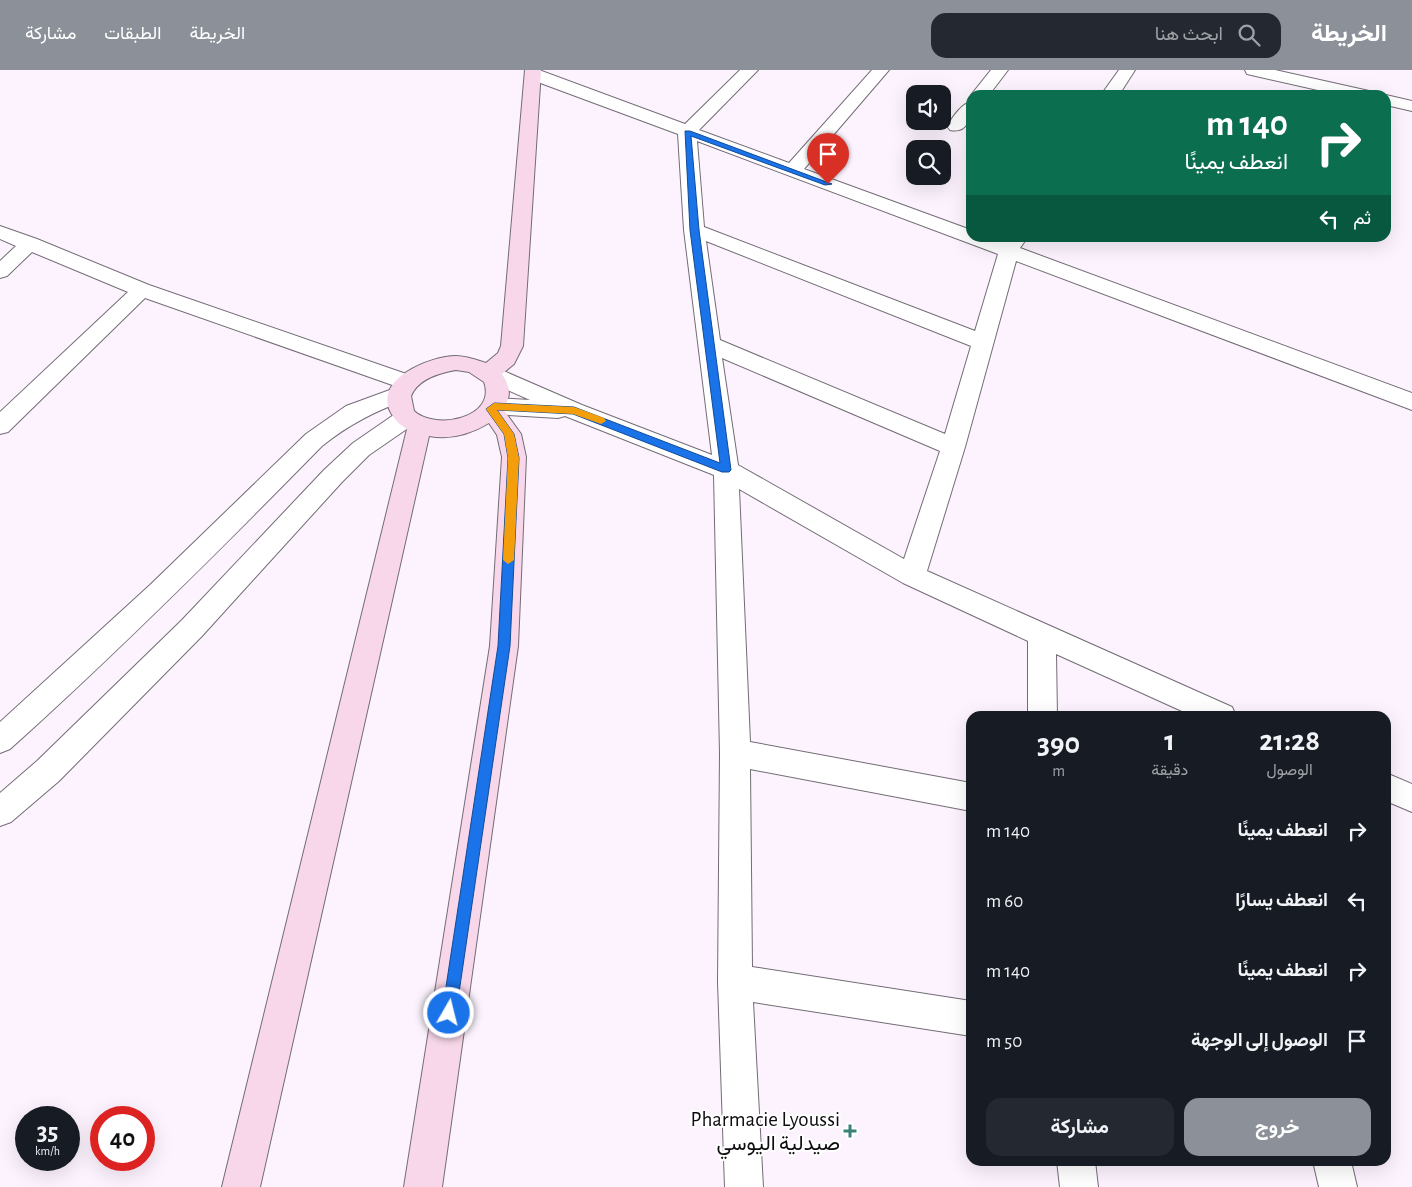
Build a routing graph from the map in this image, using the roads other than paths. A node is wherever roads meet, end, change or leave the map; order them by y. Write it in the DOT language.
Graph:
graph roads {
  1 [pos="750,70"];
  2 [pos="882,70"];
  3 [pos="1000,70"];
  4 [pos="1127,70"];
  5 [pos="1254,70"];
  6 [pos="533,72"];
  7 [pos="984,90"];
  8 [pos="1113,90"];
  9 [pos="1341,90"];
  10 [pos="1391,101"];
  11 [pos="1412,106"];
  12 [pos="966,113"];
  13 [pos="956,126"];
  14 [pos="687,132"];
  15 [pos="792,171"];
  16 [pos="694,230"];
  17 [pos="0,232"];
  18 [pos="966,235"];
  19 [pos="30,243"];
  20 [pos="1013,244"];
  21 [pos="0,272"];
  22 [pos="142,290"];
  23 [pos="982,342"];
  24 [pos="710,344"];
  25 [pos="489,373"];
  26 [pos="1412,402"];
  27 [pos="408,405"];
  28 [pos="493,408"];
  29 [pos="574,410"];
  30 [pos="0,426"];
  31 [pos="953,447"];
  32 [pos="726,470"];
  33 [pos="912,576"];
  34 [pos="1042,636"];
  35 [pos="1042,711"];
  36 [pos="1211,711"];
  37 [pos="0,740"];
  38 [pos="735,753"];
  39 [pos="1391,789"];
  40 [pos="966,796"];
  41 [pos="1412,798"];
  42 [pos="0,812"];
  43 [pos="735,982"];
  44 [pos="966,1017"];
  45 [pos="1077,1166"];
  46 [pos="1333,1166"];
  47 [pos="241,1187"];
  48 [pos="423,1187"];
  49 [pos="744,1187"];
  50 [pos="1079,1187"];
  51 [pos="1338,1187"];
  1 -- 14 [label="street"];
  2 -- 15 [label="street"];
  3 -- 7 [label="street"];
  4 -- 8 [label="street"];
  5 -- 9 [label="street"];
  6 -- 14 [label="street"];
  6 -- 25 [label="street"];
  10 -- 11 [label="street"];
  12 -- 13 [label="street"];
  14 -- 15 [label="street"];
  14 -- 16 [label="street"];
  15 -- 18 [label="street"];
  16 -- 23 [label="street"];
  16 -- 24 [label="street"];
  17 -- 19 [label="street"];
  19 -- 21 [label="street"];
  19 -- 22 [label="street"];
  20 -- 23 [label="street"];
  20 -- 26 [label="street"];
  22 -- 27 [label="street"];
  22 -- 30 [label="street"];
  23 -- 31 [label="street"];
  24 -- 31 [label="street"];
  24 -- 32 [label="street"];
  25 -- 27 [label="street"];
  25 -- 28 [label="street"];
  25 -- 29 [label="street"];
  27 -- 28 [label="street"];
  27 -- 37 [label="street"];
  27 -- 42 [label="street"];
  27 -- 47 [label="street"];
  28 -- 29 [label="street"];
  28 -- 48 [label="street"];
  29 -- 32 [label="street"];
  31 -- 33 [label="street"];
  32 -- 33 [label="street"];
  32 -- 38 [label="street"];
  33 -- 34 [label="street"];
  34 -- 35 [label="street"];
  34 -- 36 [label="street"];
  38 -- 40 [label="street"];
  38 -- 43 [label="street"];
  39 -- 41 [label="street"];
  43 -- 44 [label="street"];
  43 -- 49 [label="street"];
  45 -- 50 [label="street"];
  46 -- 51 [label="street"];
}
